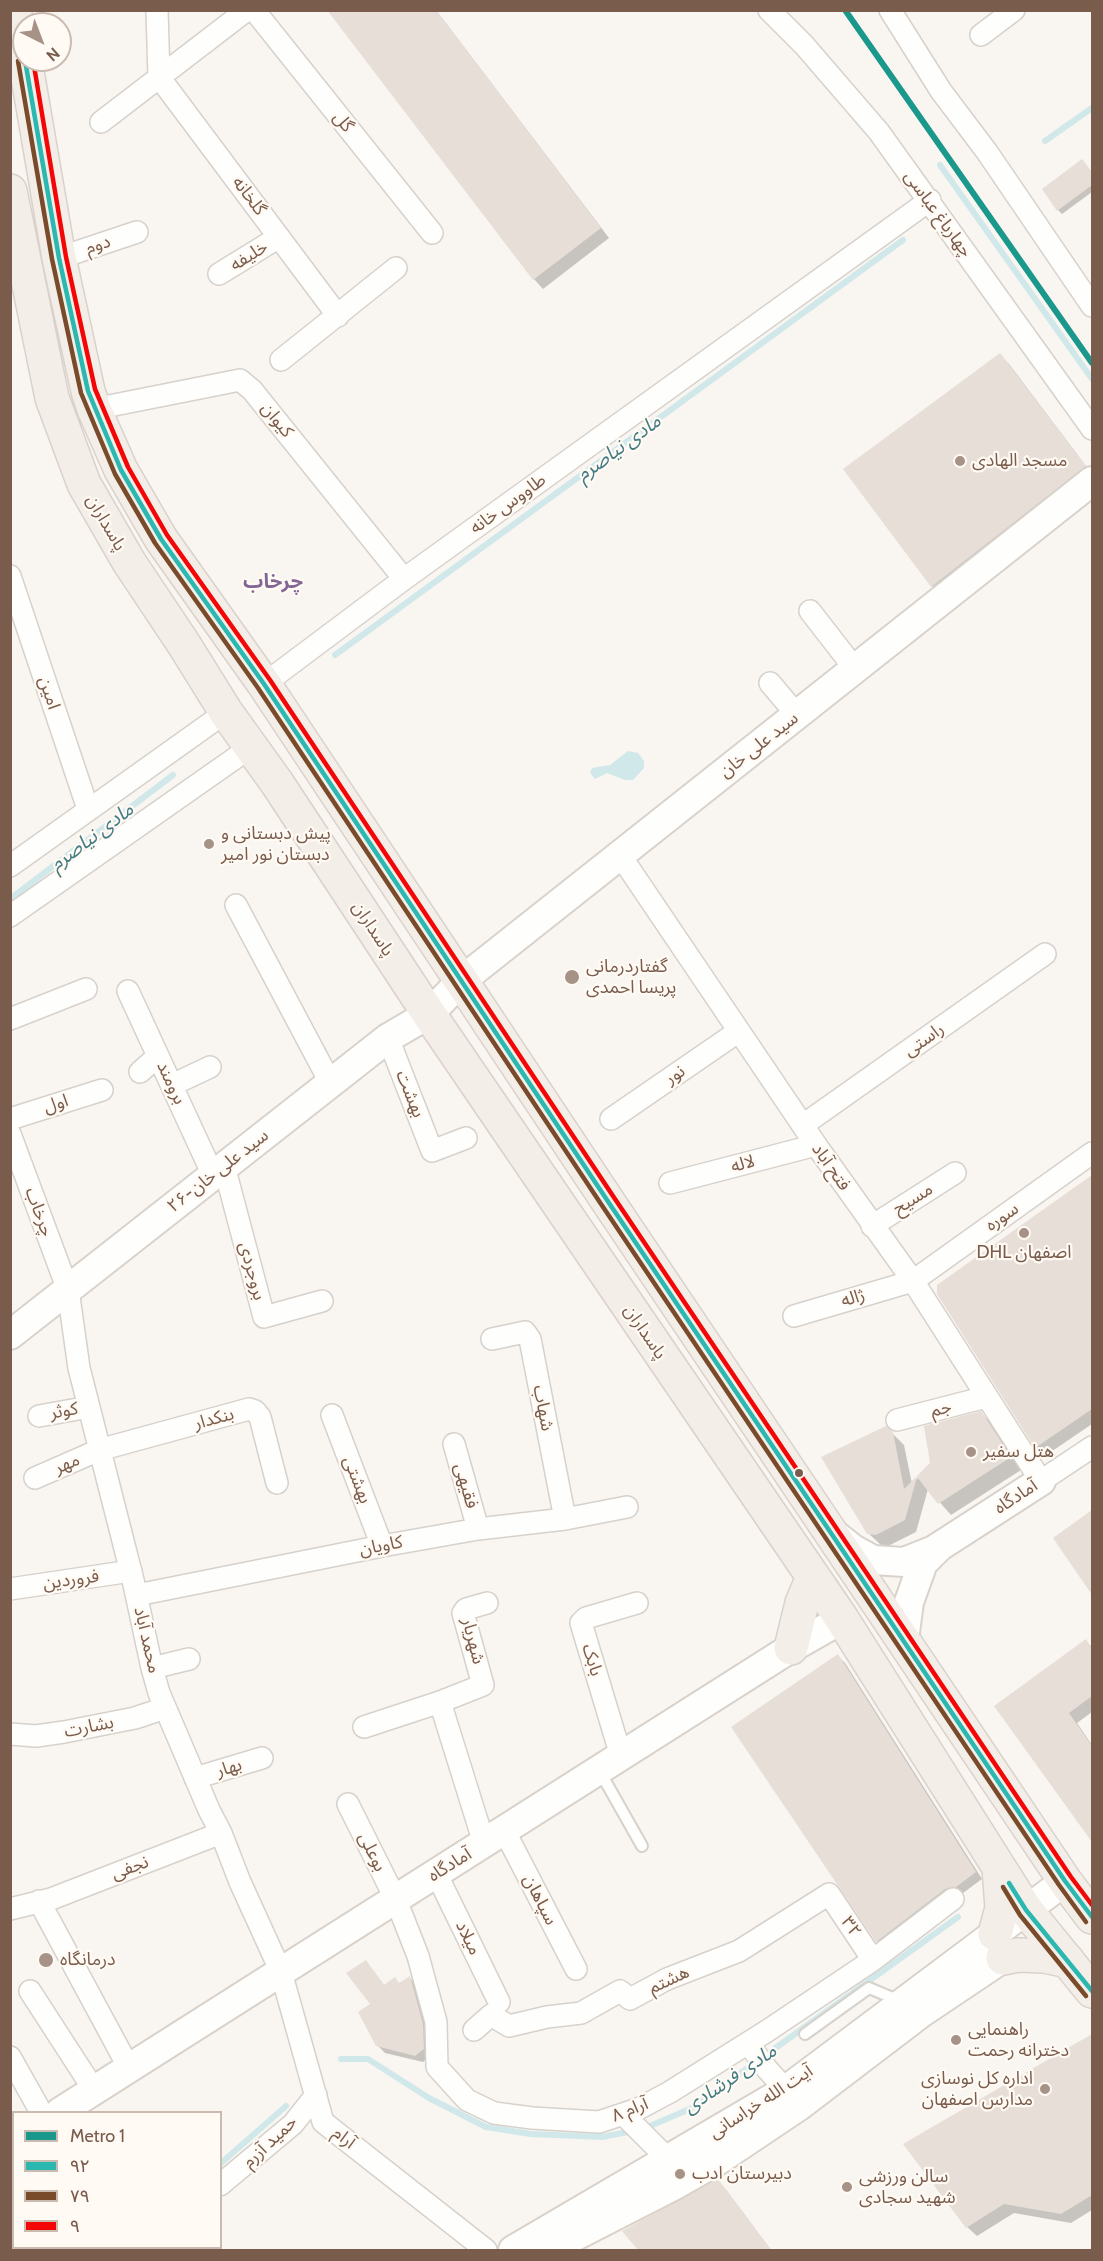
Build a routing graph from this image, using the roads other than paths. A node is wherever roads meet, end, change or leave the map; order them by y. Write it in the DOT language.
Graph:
graph roads {
  1 [pos="157,10"];
  2 [pos="247,10"];
  3 [pos="254,10"];
  4 [pos="769,10"];
  5 [pos="890,10"];
  6 [pos="1014,10"];
  7 [pos="981,35"];
  8 [pos="27,72"];
  9 [pos="159,76"];
  10 [pos="101,122"];
  11 [pos="10,191"];
  12 [pos="930,200"];
  13 [pos="137,232"];
  14 [pos="432,233"];
  15 [pos="279,237"];
  16 [pos="60,258"];
  17 [pos="396,267"];
  18 [pos="219,274"];
  19 [pos="1092,306"];
  20 [pos="338,316"];
  21 [pos="281,360"];
  22 [pos="94,409"];
  23 [pos="1092,429"];
  24 [pos="1092,481"];
  25 [pos="10,576"];
  26 [pos="404,579"];
  27 [pos="810,611"];
  28 [pos="855,669"];
  29 [pos="770,683"];
  30 [pos="264,684"];
  31 [pos="226,712"];
  32 [pos="797,715"];
  33 [pos="250,747"];
  34 [pos="88,809"];
  35 [pos="620,855"];
  36 [pos="10,866"];
  37 [pos="236,905"];
  38 [pos="10,916"];
  39 [pos="1045,954"];
  40 [pos="461,981"];
  41 [pos="86,989"];
  42 [pos="128,991"];
  43 [pos="429,1014"];
  44 [pos="10,1019"];
  45 [pos="493,1030"];
  46 [pos="739,1031"];
  47 [pos="388,1038"];
  48 [pos="158,1056"];
  49 [pos="462,1062"];
  50 [pos="210,1067"];
  51 [pos="140,1072"];
  52 [pos="330,1082"];
  53 [pos="172,1085"];
  54 [pos="102,1090"];
  55 [pos="10,1119"];
  56 [pos="611,1119"];
  57 [pos="803,1125"];
  58 [pos="10,1134"];
  59 [pos="466,1138"];
  60 [pos="816,1144"];
  61 [pos="1092,1153"];
  62 [pos="218,1171"];
  63 [pos="955,1173"];
  64 [pos="670,1183"];
  65 [pos="872,1226"];
  66 [pos="913,1281"];
  67 [pos="68,1290"];
  68 [pos="322,1301"];
  69 [pos="794,1316"];
  70 [pos="10,1335"];
  71 [pos="492,1339"];
  72 [pos="986,1397"];
  73 [pos="88,1407"];
  74 [pos="332,1415"];
  75 [pos="39,1416"];
  76 [pos="897,1420"];
  77 [pos="454,1444"];
  78 [pos="1092,1447"];
  79 [pos="99,1450"];
  80 [pos="35,1478"];
  81 [pos="1041,1480"];
  82 [pos="277,1483"];
  83 [pos="627,1507"];
  84 [pos="565,1519"];
  85 [pos="478,1529"];
  86 [pos="831,1531"];
  87 [pos="382,1545"];
  88 [pos="939,1547"];
  89 [pos="807,1569"];
  90 [pos="131,1571"];
  91 [pos="10,1588"];
  92 [pos="872,1592"];
  93 [pos="136,1595"];
  94 [pos="487,1603"];
  95 [pos="637,1603"];
  96 [pos="842,1619"];
  97 [pos="904,1640"];
  98 [pos="790,1648"];
  99 [pos="189,1659"];
  100 [pos="152,1668"];
  101 [pos="440,1702"];
  102 [pos="165,1708"];
  103 [pos="363,1727"];
  104 [pos="10,1734"];
  105 [pos="262,1758"];
  106 [pos="610,1763"];
  107 [pos="195,1778"];
  108 [pos="348,1804"];
  109 [pos="221,1833"];
  110 [pos="494,1837"];
  111 [pos="642,1846"];
  112 [pos="999,1867"];
  113 [pos="436,1873"];
  114 [pos="1065,1881"];
  115 [pos="829,1894"];
  116 [pos="953,1899"];
  117 [pos="396,1900"];
  118 [pos="39,1901"];
  119 [pos="10,1909"];
  120 [pos="1026,1910"];
  121 [pos="1092,1917"];
  122 [pos="994,1953"];
  123 [pos="873,1960"];
  124 [pos="1068,1961"];
  125 [pos="576,1969"];
  126 [pos="281,1972"];
  127 [pos="30,1991"];
  128 [pos="1092,1991"];
  129 [pos="499,2002"];
  130 [pos="903,2003"];
  131 [pos="474,2030"];
  132 [pos="805,2034"];
  133 [pos="748,2043"];
  134 [pos="10,2056"];
  135 [pos="129,2068"];
  136 [pos="786,2090"];
  137 [pos="94,2091"];
  138 [pos="315,2095"];
  139 [pos="40,2111"];
  140 [pos="62,2111"];
  141 [pos="623,2114"];
  142 [pos="669,2160"];
  143 [pos="222,2183"];
  144 [pos="486,2250"];
  145 [pos="513,2250"];
  146 [pos="549,2250"];
  1 -- 9 [label="street"];
  2 -- 9 [label="street"];
  3 -- 14 [label="street, گل"];
  4 -- 12 [label="street, چهارباغ عباسی"];
  5 -- 19 [label="street"];
  6 -- 7 [label="street"];
  8 -- 16 [label="main road"];
  9 -- 10 [label="street"];
  9 -- 15 [label="street, گلخانه"];
  11 -- 31 [label="main road, پاسداران"];
  12 -- 23 [label="street, چهارباغ عباسی"];
  12 -- 26 [label="street, طاووس خانه"];
  13 -- 16 [label="street, دوم"];
  15 -- 18 [label="street, خلیفه"];
  15 -- 20 [label="street, گلخانه"];
  16 -- 22 [label="main road"];
  17 -- 20 [label="street"];
  20 -- 21 [label="street"];
  22 -- 26 [label="street, کیوان"];
  22 -- 30 [label="main road"];
  24 -- 28 [label="main road, سید علی خان"];
  25 -- 34 [label="street, امین"];
  26 -- 30 [label="street, طاووس خانه"];
  27 -- 28 [label="street"];
  28 -- 32 [label="main road, سید علی خان"];
  29 -- 32 [label="street"];
  30 -- 40 [label="main road"];
  31 -- 33 [label="main road, پاسداران"];
  31 -- 34 [label="street"];
  32 -- 35 [label="main road, سید علی خان"];
  33 -- 38 [label="street"];
  33 -- 43 [label="main road, پاسداران"];
  34 -- 36 [label="street"];
  35 -- 40 [label="main road, سید علی خان"];
  35 -- 46 [label="street, فتح آباد"];
  37 -- 52 [label="street"];
  39 -- 57 [label="street, راستی"];
  40 -- 43 [label="main road, سید علی خان"];
  40 -- 45 [label="main road"];
  41 -- 44 [label="street"];
  42 -- 48 [label="street, برومند"];
  43 -- 47 [label="main road, ۲۶-سید علی خان"];
  43 -- 49 [label="main road, پاسداران"];
  45 -- 49 [label="main road"];
  45 -- 86 [label="main road"];
  46 -- 56 [label="street, نور"];
  46 -- 57 [label="street, فتح آباد"];
  47 -- 52 [label="main road, ۲۶-سید علی خان"];
  47 -- 59 [label="street, بهشت"];
  48 -- 51 [label="street"];
  48 -- 53 [label="street, برومند"];
  49 -- 89 [label="main road, پاسداران"];
  50 -- 53 [label="street"];
  52 -- 62 [label="main road, ۲۶-سید علی خان"];
  53 -- 62 [label="street, برومند"];
  54 -- 55 [label="street, اول"];
  57 -- 60 [label="street, فتح آباد"];
  58 -- 67 [label="street, چرخاب"];
  60 -- 64 [label="street, لاله"];
  60 -- 65 [label="street, فتح آباد"];
  61 -- 66 [label="street, سوره"];
  62 -- 67 [label="main road, ۲۶-سید علی خان"];
  62 -- 68 [label="street, بروجردی"];
  63 -- 65 [label="street, مسیح"];
  65 -- 66 [label="street, فتح آباد"];
  66 -- 69 [label="street, ژاله"];
  66 -- 72 [label="street, فتح آباد"];
  67 -- 70 [label="main road, ۲۶-سید علی خان"];
  67 -- 73 [label="street, محمد آباد"];
  71 -- 84 [label="street, شهاب"];
  72 -- 76 [label="street, جم"];
  72 -- 81 [label="street, فتح آباد"];
  73 -- 75 [label="street, کوثر"];
  73 -- 79 [label="street, محمد آباد"];
  74 -- 87 [label="street, بهشتی"];
  77 -- 85 [label="street, فقیهی"];
  78 -- 81 [label="street, آمادگاه"];
  79 -- 80 [label="street, مهر"];
  79 -- 82 [label="street, بنکدار"];
  79 -- 90 [label="street, محمد آباد"];
  81 -- 88 [label="main road, آمادگاه"];
  83 -- 84 [label="street, کاویان"];
  84 -- 85 [label="street, کاویان"];
  85 -- 87 [label="street, کاویان"];
  86 -- 88 [label="main road, آمادگاه"];
  86 -- 89 [label="main road"];
  86 -- 92 [label="main road"];
  87 -- 93 [label="street, کاویان"];
  88 -- 97 [label="main road, آمادگاه"];
  89 -- 96 [label="main road, پاسداران"];
  89 -- 98 [label="main road"];
  90 -- 91 [label="street, فروردین"];
  90 -- 93 [label="street, محمد آباد"];
  92 -- 96 [label="main road"];
  92 -- 97 [label="main road"];
  93 -- 100 [label="street, محمد آباد"];
  94 -- 101 [label="street, شهریار"];
  95 -- 106 [label="street, بابک"];
  96 -- 98 [label="main road, آمادگاه"];
  96 -- 112 [label="main road, پاسداران"];
  97 -- 114 [label="main road"];
  98 -- 106 [label="main road, آمادگاه"];
  99 -- 100 [label="street"];
  100 -- 102 [label="street, محمد آباد"];
  101 -- 103 [label="street, شهریار"];
  101 -- 110 [label="street"];
  102 -- 104 [label="street, بشارت"];
  102 -- 107 [label="street, محمد آباد"];
  105 -- 107 [label="street, بهار"];
  106 -- 110 [label="main road, آمادگاه"];
  106 -- 111 [label="lane"];
  107 -- 109 [label="street, محمد آباد"];
  108 -- 117 [label="street, بوعلی"];
  109 -- 118 [label="street, نجفی"];
  109 -- 126 [label="street, محمد آباد"];
  110 -- 113 [label="main road, آمادگاه"];
  110 -- 125 [label="street, سپاهان"];
  112 -- 120 [label="main road, پاسداران"];
  112 -- 122 [label="main road"];
  113 -- 117 [label="main road, آمادگاه"];
  113 -- 129 [label="street, میلاد"];
  114 -- 120 [label="main road"];
  114 -- 121 [label="main road"];
  115 -- 123 [label="street, ۳۲"];
  115 -- 131 [label="street, هشتم"];
  116 -- 123 [label="street, ۸ آرام"];
  117 -- 126 [label="main road, آمادگاه"];
  117 -- 141 [label="street, ۸ آرام"];
  118 -- 119 [label="street, نجفی"];
  118 -- 135 [label="street"];
  120 -- 122 [label="main road"];
  120 -- 124 [label="main road, پاسداران"];
  122 -- 124 [label="main road"];
  122 -- 130 [label="main road, آیت الله خراسانی"];
  122 -- 146 [label="main road, آیت الله خراسانی"];
  123 -- 133 [label="street, ۸ آرام"];
  124 -- 128 [label="main road, پاسداران"];
  126 -- 135 [label="main road, آمادگاه"];
  126 -- 138 [label="street, آرام"];
  127 -- 137 [label="street"];
  130 -- 132 [label="lane"];
  130 -- 136 [label="main road, آیت الله خراسانی"];
  133 -- 136 [label="street"];
  133 -- 141 [label="street, ۸ آرام"];
  134 -- 139 [label="street"];
  135 -- 137 [label="main road, آمادگاه"];
  136 -- 142 [label="main road, آیت الله خراسانی"];
  137 -- 140 [label="main road, آمادگاه"];
  138 -- 143 [label="street, حمید آزرم"];
  138 -- 144 [label="street, آرام"];
  141 -- 142 [label="street"];
  142 -- 145 [label="main road, آیت الله خراسانی"];
}
